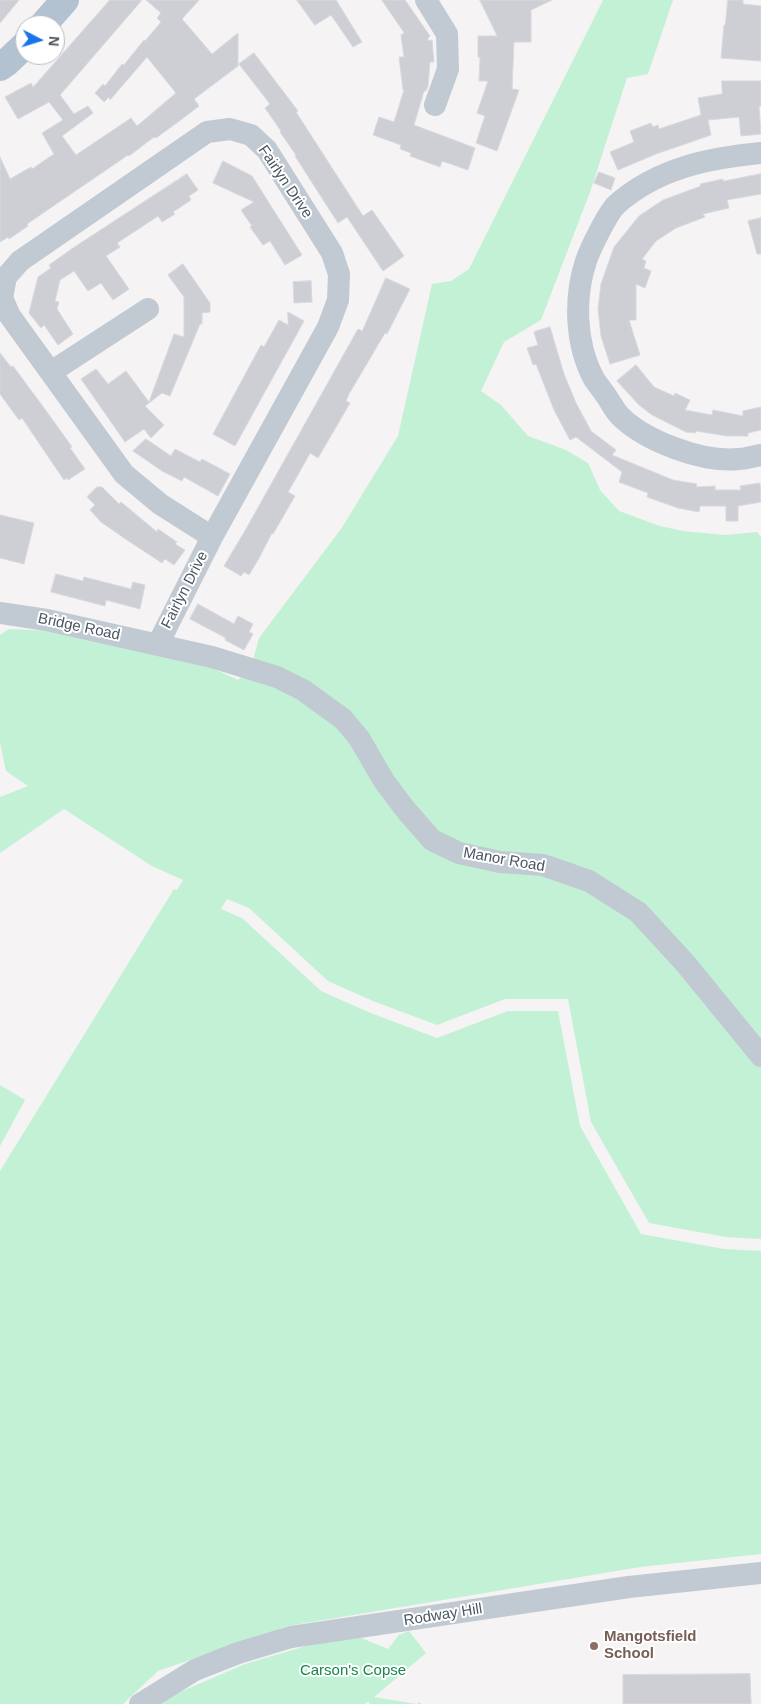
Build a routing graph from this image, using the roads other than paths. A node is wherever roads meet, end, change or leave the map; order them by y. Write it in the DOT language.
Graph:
graph roads {
  1 [pos="65,0"];
  2 [pos="426,0"];
  3 [pos="52,15"];
  4 [pos="15,54"];
  5 [pos="0,66"];
  6 [pos="435,105"];
  7 [pos="761,152"];
  8 [pos="148,309"];
  9 [pos="51,372"];
  10 [pos="761,455"];
  11 [pos="212,537"];
  12 [pos="0,613"];
  13 [pos="158,644"];
  14 [pos="303,690"];
  15 [pos="761,1056"];
  16 [pos="761,1573"];
  17 [pos="140,1704"];
  1 -- 3 [label="main road"];
  2 -- 6 [label="street"];
  4 -- 5 [label="main road"];
  7 -- 10 [label="street"];
  8 -- 9 [label="street"];
  9 -- 11 [label="street, Fairlyn Drive"];
  9 -- 11 [label="street, Fairlyn Drive"];
  11 -- 13 [label="street, Fairlyn Drive"];
  12 -- 13 [label="street, Bridge Road"];
  13 -- 14 [label="street, Bridge Road"];
  14 -- 15 [label="street, Manor Road"];
  16 -- 17 [label="street, Rodway Hill"];
}
